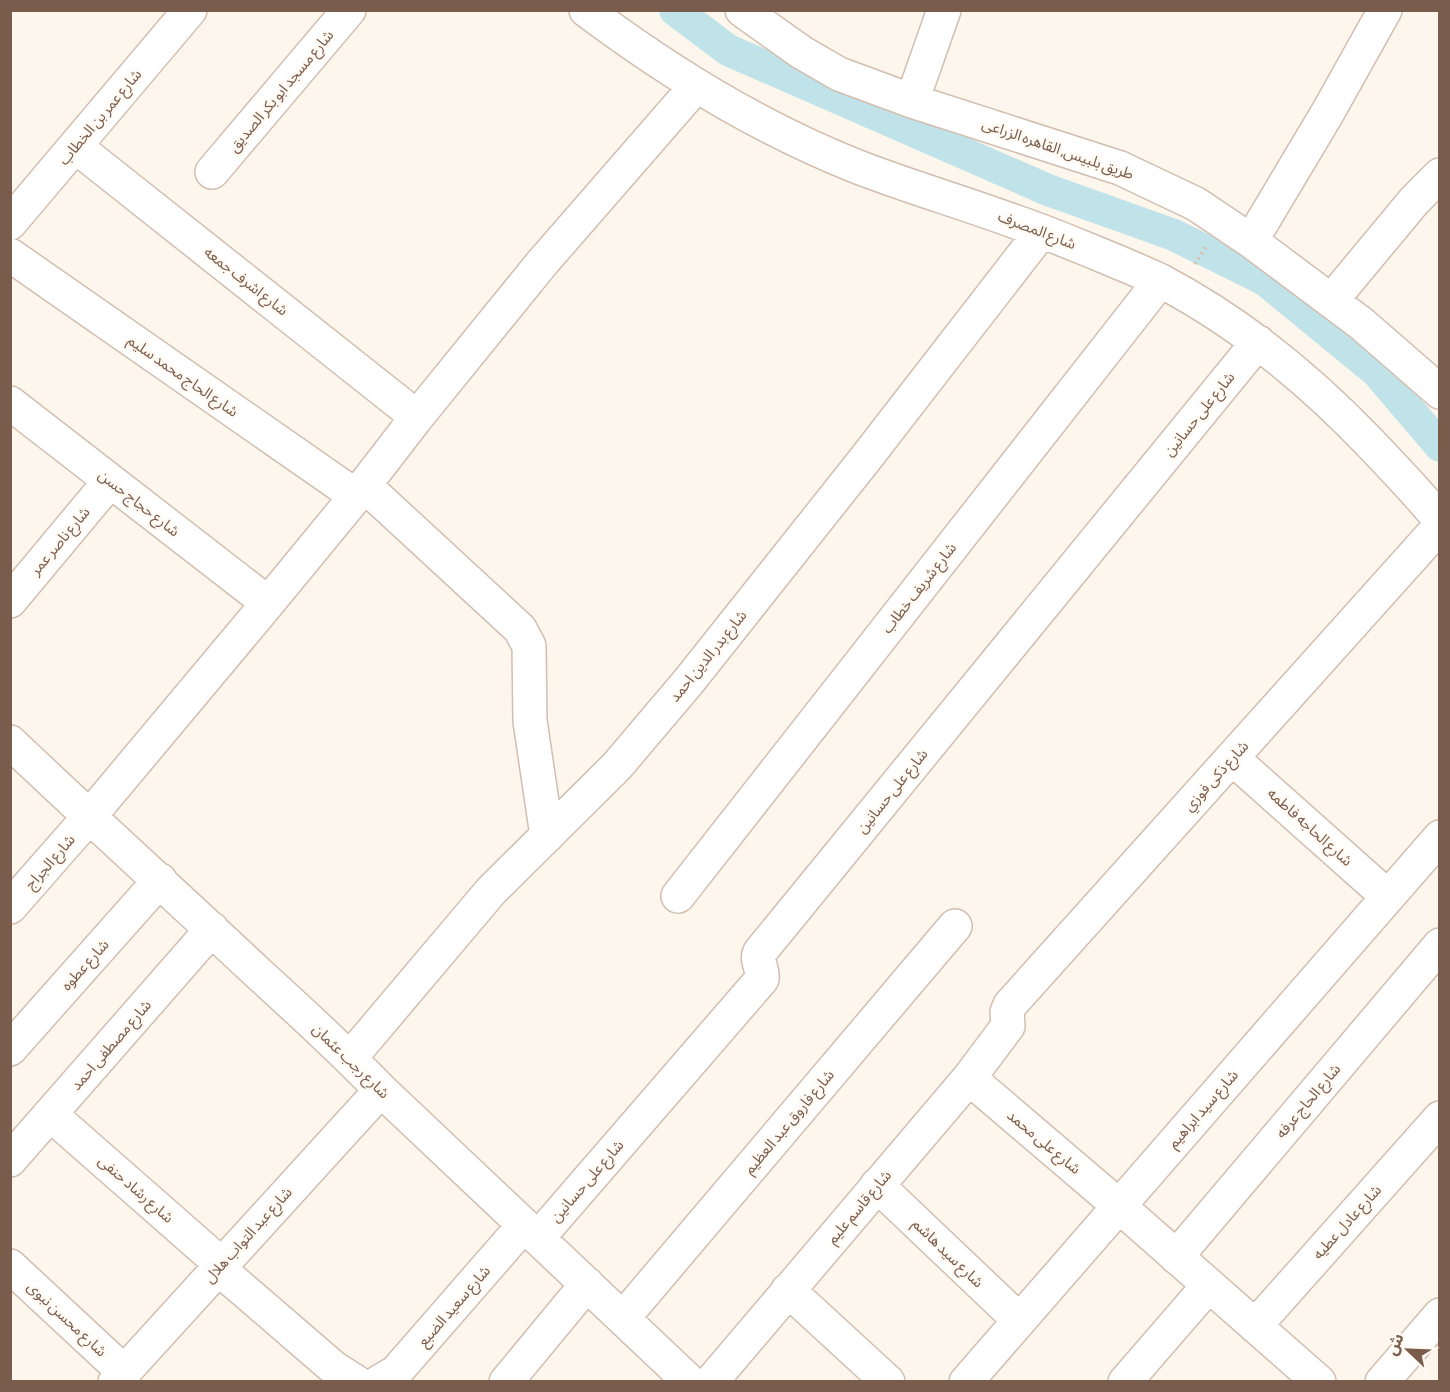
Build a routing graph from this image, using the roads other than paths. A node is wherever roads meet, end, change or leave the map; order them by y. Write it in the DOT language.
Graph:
graph roads {
  1 [pos="190,10"];
  2 [pos="349,10"];
  3 [pos="586,10"];
  4 [pos="742,10"];
  5 [pos="944,10"];
  6 [pos="1384,10"];
  7 [pos="696,86"];
  8 [pos="912,100"];
  9 [pos="75,146"];
  10 [pos="212,172"];
  11 [pos="1440,174"];
  12 [pos="10,223"];
  13 [pos="1041,232"];
  14 [pos="1251,241"];
  15 [pos="10,255"];
  16 [pos="1160,281"];
  17 [pos="1331,301"];
  18 [pos="1258,342"];
  19 [pos="1440,392"];
  20 [pos="10,403"];
  21 [pos="417,417"];
  22 [pos="110,481"];
  23 [pos="360,490"];
  24 [pos="1440,520"];
  25 [pos="1440,526"];
  26 [pos="10,601"];
  27 [pos="268,603"];
  28 [pos="10,742"];
  29 [pos="1232,758"];
  30 [pos="89,817"];
  31 [pos="547,836"];
  32 [pos="1440,837"];
  33 [pos="160,880"];
  34 [pos="678,896"];
  35 [pos="1387,896"];
  36 [pos="10,907"];
  37 [pos="955,926"];
  38 [pos="212,929"];
  39 [pos="1440,945"];
  40 [pos="1006,1030"];
  41 [pos="10,1049"];
  42 [pos="350,1058"];
  43 [pos="969,1078"];
  44 [pos="381,1090"];
  45 [pos="51,1114"];
  46 [pos="1440,1118"];
  47 [pos="10,1160"];
  48 [pos="878,1185"];
  49 [pos="1119,1206"];
  50 [pos="531,1232"];
  51 [pos="1176,1257"];
  52 [pos="10,1266"];
  53 [pos="219,1266"];
  54 [pos="587,1284"];
  55 [pos="1209,1286"];
  56 [pos="788,1290"];
  57 [pos="1440,1315"];
  58 [pos="623,1318"];
  59 [pos="1019,1320"];
  60 [pos="1255,1326"];
  61 [pos="120,1377"];
  62 [pos="356,1382"];
  63 [pos="379,1382"];
  64 [pos="506,1382"];
  65 [pos="690,1382"];
  66 [pos="711,1382"];
  67 [pos="888,1382"];
  68 [pos="966,1382"];
  69 [pos="1125,1382"];
  70 [pos="1318,1382"];
  71 [pos="1382,1382"];
  1 -- 9 [label="street, شارع عمر بن الخطاب"];
  2 -- 10 [label="street, شارع مسجد ابو بكر الصديق"];
  3 -- 7 [label="street, شارع المصرف"];
  4 -- 8 [label="street, طريق بلبيس, القاهره الزراعى"];
  5 -- 8 [label="street"];
  6 -- 14 [label="street"];
  7 -- 13 [label="street, شارع المصرف"];
  7 -- 21 [label="street, شارع الجراج"];
  8 -- 14 [label="street, طريق بلبيس, القاهره الزراعى"];
  9 -- 12 [label="street, شارع عمر بن الخطاب"];
  9 -- 21 [label="street, شارع اشرف جمعه"];
  11 -- 17 [label="street"];
  13 -- 16 [label="street, شارع المصرف"];
  13 -- 31 [label="street, شارع بدر الدين احمد"];
  14 -- 17 [label="street, طريق بلبيس, القاهره الزراعى"];
  15 -- 23 [label="street, شارع الحاج محمد سليم"];
  16 -- 18 [label="street, شارع المصرف"];
  16 -- 34 [label="street, شارع شريف خطاب"];
  17 -- 19 [label="street, طريق بلبيس, القاهره الزراعى"];
  18 -- 24 [label="street, شارع المصرف"];
  18 -- 50 [label="street, شارع على حسانين"];
  20 -- 22 [label="street, شارع حجاج حسن"];
  21 -- 23 [label="street, شارع الجراج"];
  22 -- 26 [label="street, شارع ناصر عمر"];
  22 -- 27 [label="street, شارع حجاج حسن"];
  23 -- 27 [label="street, شارع الجراج"];
  23 -- 31 [label="street, شارع الحاج محمد سليم"];
  25 -- 29 [label="street, شارع ذكى فوزي"];
  27 -- 30 [label="street, شارع الجراج"];
  28 -- 30 [label="street, شارع رجب عثمان"];
  29 -- 35 [label="street, شارع الحاجه فاطمه"];
  29 -- 40 [label="street, شارع ذكى فوزي"];
  30 -- 33 [label="street, شارع رجب عثمان"];
  30 -- 36 [label="street, شارع الجراج"];
  31 -- 42 [label="street, شارع بدر الدين احمد"];
  32 -- 35 [label="street, شارع سيد ابراهيم"];
  33 -- 38 [label="street, شارع رجب عثمان"];
  33 -- 41 [label="street, شارع عطوه"];
  35 -- 49 [label="street, شارع سيد ابراهيم"];
  37 -- 58 [label="street, شارع فاروق عبد العظيم"];
  38 -- 42 [label="street, شارع رجب عثمان"];
  38 -- 45 [label="street, شارع مصطفى احمد"];
  39 -- 51 [label="street, شارع الحاج عرفه"];
  40 -- 43 [label="street, شارع قاسم عليم"];
  42 -- 44 [label="street, شارع رجب عثمان"];
  43 -- 48 [label="street, شارع قاسم عليم"];
  43 -- 49 [label="street, شارع على محمد"];
  44 -- 50 [label="street, شارع رجب عثمان"];
  44 -- 53 [label="street, شارع عبد التواب هلال"];
  45 -- 47 [label="street, شارع مصطفى احمد"];
  45 -- 53 [label="street, شارع رشاد حنفى"];
  46 -- 60 [label="street, شارع عادل عطيه"];
  48 -- 56 [label="street, شارع قاسم عليم"];
  48 -- 59 [label="street, شارع سيد هاشم"];
  49 -- 51 [label="street, شارع على محمد"];
  49 -- 59 [label="street, شارع سيد ابراهيم"];
  50 -- 54 [label="street, شارع رجب عثمان"];
  50 -- 63 [label="street, شارع سعيد الضبع"];
  51 -- 55 [label="street, شارع على محمد"];
  52 -- 61 [label="street, شارع محسن نبوى"];
  53 -- 61 [label="street, شارع عبد التواب هلال"];
  53 -- 62 [label="street"];
  54 -- 58 [label="street, شارع رجب عثمان"];
  54 -- 64 [label="street"];
  55 -- 60 [label="street, شارع على محمد"];
  55 -- 69 [label="street"];
  56 -- 66 [label="street, شارع قاسم عليم"];
  56 -- 67 [label="street"];
  57 -- 71 [label="street"];
  58 -- 65 [label="street, شارع رجب عثمان"];
  59 -- 68 [label="street, شارع سيد ابراهيم"];
  60 -- 70 [label="street, شارع على محمد"];
}
